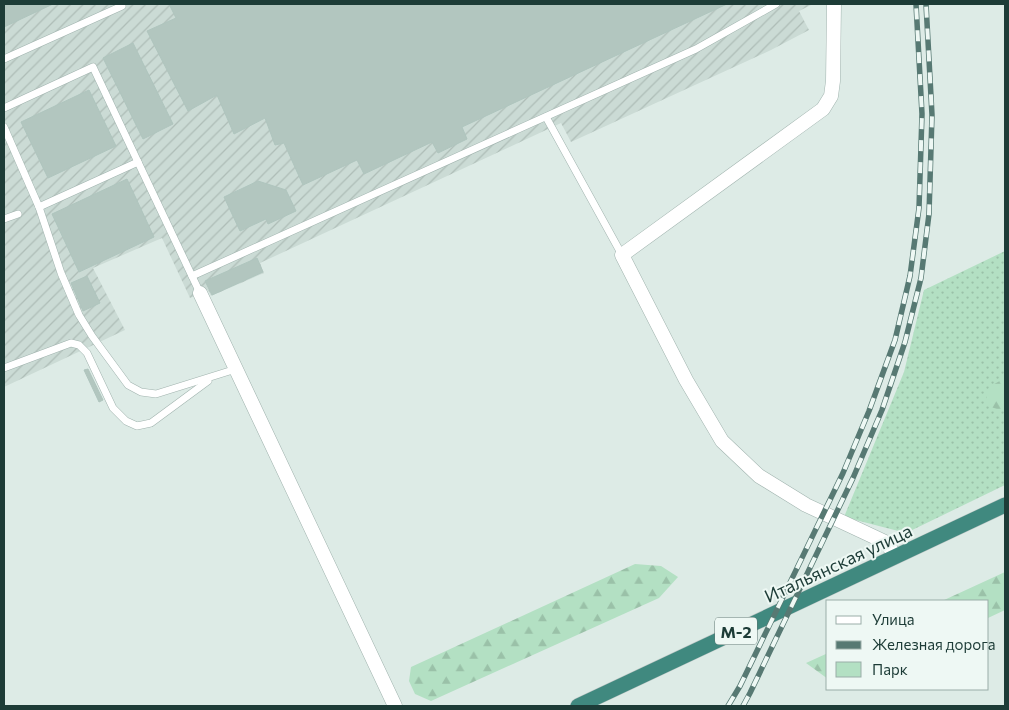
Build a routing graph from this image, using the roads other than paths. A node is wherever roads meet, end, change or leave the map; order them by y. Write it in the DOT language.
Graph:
graph roads {
  1 [pos="776,4"];
  2 [pos="834,4"];
  3 [pos="122,6"];
  4 [pos="4,59"];
  5 [pos="4,108"];
  6 [pos="546,117"];
  7 [pos="4,127"];
  8 [pos="138,162"];
  9 [pos="39,207"];
  10 [pos="18,214"];
  11 [pos="4,219"];
  12 [pos="622,256"];
  13 [pos="192,276"];
  14 [pos="200,293"];
  15 [pos="4,368"];
  16 [pos="236,370"];
  17 [pos="212,378"];
  18 [pos="1005,505"];
  19 [pos="895,557"];
  20 [pos="395,706"];
  21 [pos="578,706"];
  1 -- 6 [label="lane"];
  2 -- 12 [label="street"];
  3 -- 4 [label="lane"];
  5 -- 8 [label="lane"];
  6 -- 12 [label="lane"];
  6 -- 13 [label="lane"];
  7 -- 9 [label="lane"];
  8 -- 9 [label="lane"];
  8 -- 13 [label="lane"];
  9 -- 17 [label="lane"];
  10 -- 11 [label="lane"];
  12 -- 19 [label="street"];
  13 -- 14 [label="lane"];
  14 -- 16 [label="street"];
  15 -- 17 [label="lane"];
  16 -- 17 [label="lane"];
  16 -- 20 [label="street"];
  18 -- 19 [label="highway, Итальянская улица / М-2"];
  19 -- 21 [label="highway, Итальянская улица / М-2"];
}
